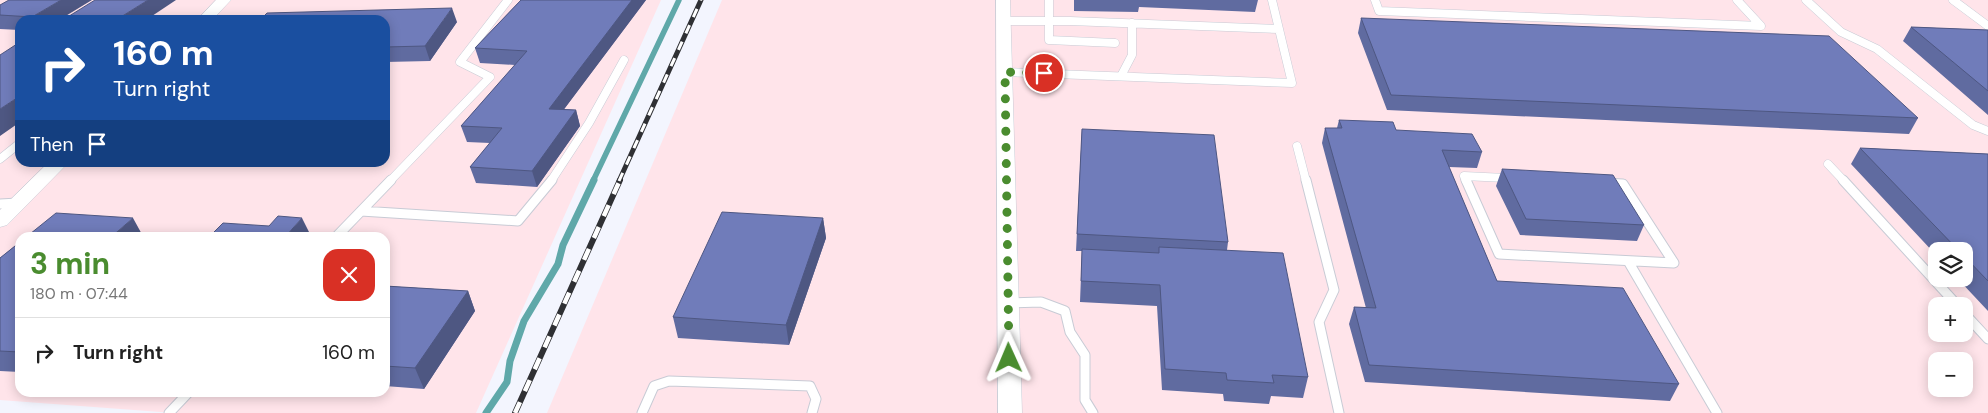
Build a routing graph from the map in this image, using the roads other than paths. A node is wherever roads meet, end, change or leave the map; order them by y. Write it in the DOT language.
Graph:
graph roads {
  1 [pos="224,0"];
  2 [pos="508,0"];
  3 [pos="1003,0"];
  4 [pos="1049,0"];
  5 [pos="1272,0"];
  6 [pos="1375,0"];
  7 [pos="1737,0"];
  8 [pos="1806,0"];
  9 [pos="1953,0"];
  10 [pos="209,15"];
  11 [pos="1004,21"];
  12 [pos="1048,21"];
  13 [pos="1132,23"];
  14 [pos="1988,26"];
  15 [pos="1279,29"];
  16 [pos="1115,43"];
  17 [pos="624,60"];
  18 [pos="1005,72"];
  19 [pos="1122,76"];
  20 [pos="1988,131"];
  21 [pos="1297,146"];
  22 [pos="15,147"];
  23 [pos="0,159"];
  24 [pos="1828,164"];
  25 [pos="54,167"];
  26 [pos="9,203"];
  27 [pos="361,211"];
  28 [pos="0,222"];
  29 [pos="341,232"];
  30 [pos="1628,261"];
  31 [pos="1950,297"];
  32 [pos="1007,302"];
  33 [pos="1973,323"];
  34 [pos="1988,339"];
  35 [pos="184,397"];
  36 [pos="169,413"];
  37 [pos="642,413"];
  38 [pos="812,413"];
  39 [pos="1010,413"];
  40 [pos="1093,413"];
  41 [pos="1339,413"];
  42 [pos="1717,413"];
  1 -- 10 [label="street"];
  2 -- 27 [label="lane"];
  3 -- 11 [label="street"];
  4 -- 12 [label="lane"];
  5 -- 15 [label="lane"];
  6 -- 7 [label="lane"];
  8 -- 20 [label="lane"];
  9 -- 14 [label="lane"];
  11 -- 12 [label="lane"];
  11 -- 18 [label="street"];
  12 -- 13 [label="lane"];
  12 -- 16 [label="lane"];
  13 -- 15 [label="lane"];
  13 -- 19 [label="lane"];
  15 -- 19 [label="lane"];
  17 -- 27 [label="lane"];
  18 -- 19 [label="lane"];
  18 -- 32 [label="street"];
  21 -- 41 [label="lane"];
  22 -- 23 [label="lane"];
  24 -- 31 [label="lane"];
  25 -- 26 [label="street"];
  26 -- 28 [label="street"];
  27 -- 29 [label="lane"];
  30 -- 30 [label="lane"];
  30 -- 42 [label="lane"];
  32 -- 39 [label="street"];
  32 -- 40 [label="lane"];
  33 -- 34 [label="lane"];
  35 -- 36 [label="lane"];
  37 -- 38 [label="lane"];
}
